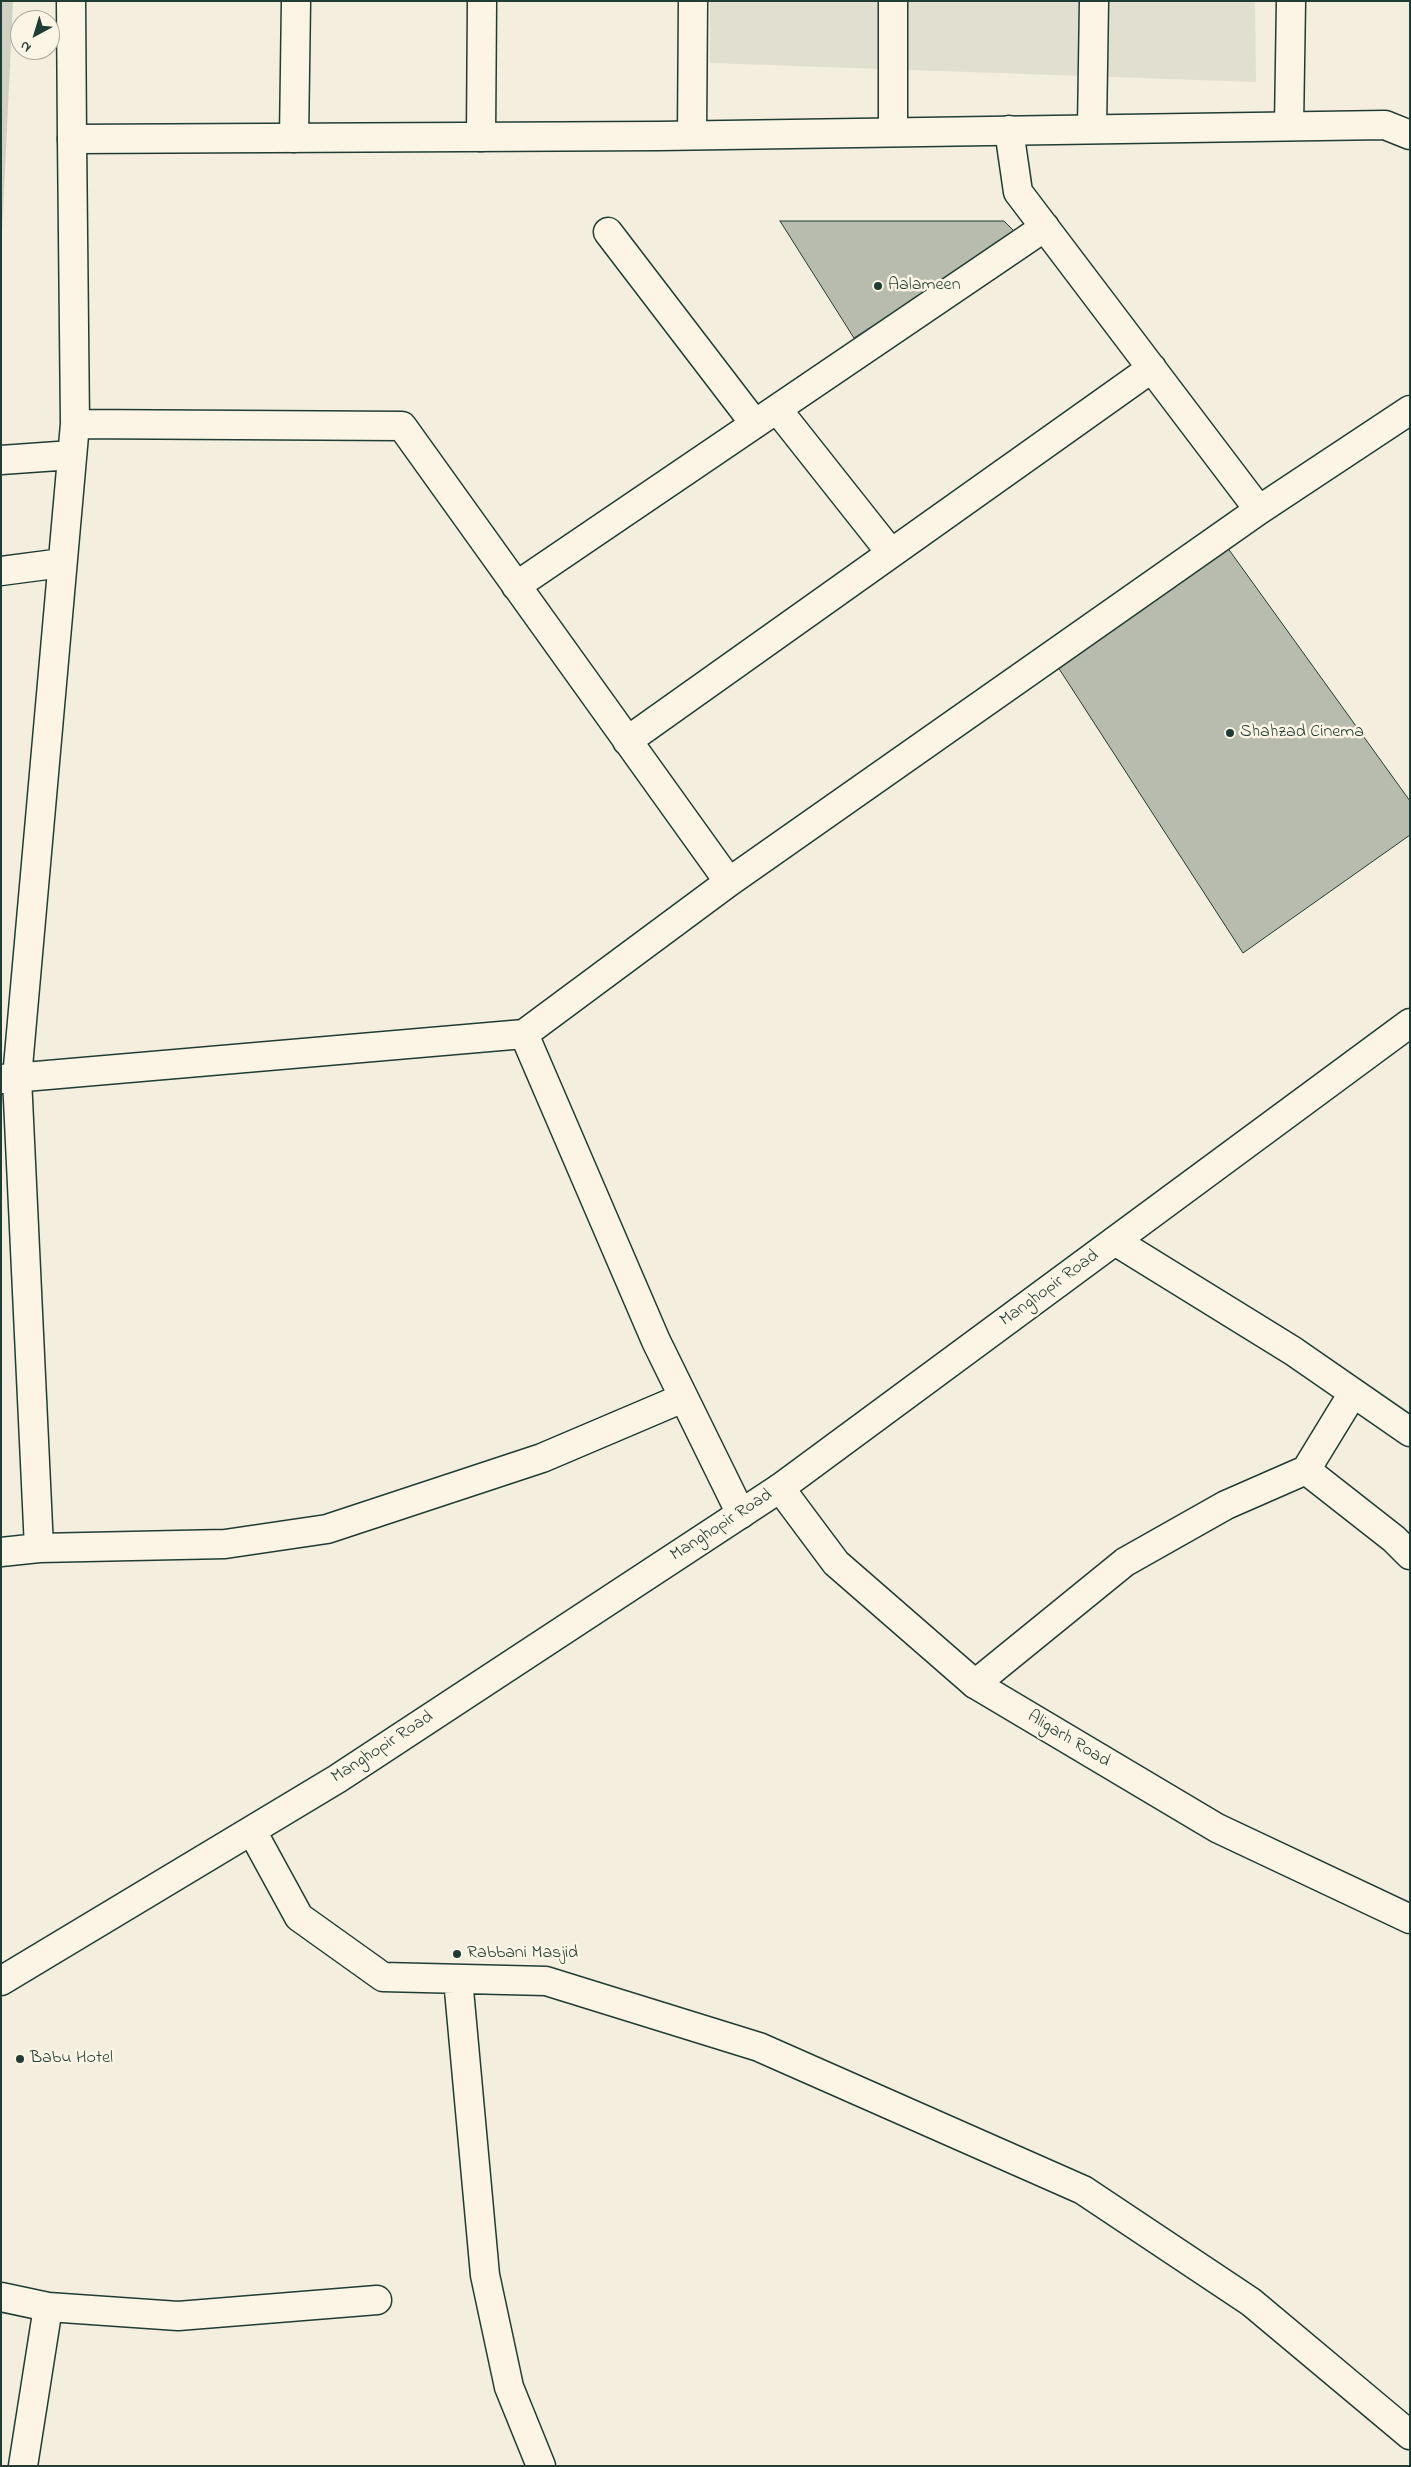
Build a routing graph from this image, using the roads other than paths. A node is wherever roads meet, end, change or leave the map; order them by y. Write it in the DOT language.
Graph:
graph roads {
  1 [pos="71,1"];
  2 [pos="296,1"];
  3 [pos="482,1"];
  4 [pos="693,1"];
  5 [pos="893,1"];
  6 [pos="1094,1"];
  7 [pos="1291,1"];
  8 [pos="1397,123"];
  9 [pos="1289,126"];
  10 [pos="1092,128"];
  11 [pos="1009,130"];
  12 [pos="893,132"];
  13 [pos="1410,135"];
  14 [pos="692,136"];
  15 [pos="480,137"];
  16 [pos="294,138"];
  17 [pos="72,139"];
  18 [pos="1045,227"];
  19 [pos="608,232"];
  20 [pos="1152,368"];
  21 [pos="777,409"];
  22 [pos="1410,410"];
  23 [pos="74,424"];
  24 [pos="755,424"];
  25 [pos="72,455"];
  26 [pos="1,460"];
  27 [pos="1259,510"];
  28 [pos="891,554"];
  29 [pos="62,563"];
  30 [pos="1,571"];
  31 [pos="516,586"];
  32 [pos="627,741"];
  33 [pos="729,882"];
  34 [pos="1410,1023"];
  35 [pos="524,1034"];
  36 [pos="9,1079"];
  37 [pos="1115,1241"];
  38 [pos="1353,1393"];
  39 [pos="683,1398"];
  40 [pos="1410,1432"];
  41 [pos="1306,1470"];
  42 [pos="780,1488"];
  43 [pos="741,1514"];
  44 [pos="39,1548"];
  45 [pos="1,1552"];
  46 [pos="1410,1555"];
  47 [pos="975,1684"];
  48 [pos="252,1831"];
  49 [pos="1410,1918"];
  50 [pos="458,1979"];
  51 [pos="1,1981"];
  52 [pos="1,2297"];
  53 [pos="377,2300"];
  54 [pos="48,2307"];
  55 [pos="1410,2435"];
  56 [pos="22,2466"];
  57 [pos="541,2466"];
  1 -- 17 [label="street"];
  2 -- 16 [label="street"];
  3 -- 15 [label="street"];
  4 -- 14 [label="street"];
  5 -- 12 [label="street"];
  6 -- 10 [label="street"];
  7 -- 9 [label="street"];
  8 -- 9 [label="street"];
  8 -- 13 [label="street"];
  9 -- 10 [label="street"];
  10 -- 11 [label="street"];
  11 -- 12 [label="street"];
  11 -- 18 [label="street"];
  12 -- 14 [label="street"];
  14 -- 15 [label="street"];
  15 -- 16 [label="street"];
  16 -- 17 [label="street"];
  17 -- 23 [label="street"];
  18 -- 20 [label="street"];
  18 -- 21 [label="street"];
  19 -- 24 [label="street"];
  20 -- 27 [label="street"];
  20 -- 28 [label="street"];
  21 -- 24 [label="street"];
  21 -- 28 [label="street"];
  22 -- 27 [label="street"];
  23 -- 25 [label="street"];
  23 -- 31 [label="street"];
  24 -- 31 [label="street"];
  25 -- 26 [label="street"];
  25 -- 29 [label="street"];
  27 -- 33 [label="street"];
  28 -- 32 [label="street"];
  29 -- 30 [label="street"];
  29 -- 36 [label="street"];
  31 -- 32 [label="street"];
  32 -- 33 [label="street"];
  33 -- 35 [label="street"];
  34 -- 37 [label="street, Manghopir Road"];
  35 -- 36 [label="street"];
  35 -- 39 [label="street"];
  36 -- 44 [label="street"];
  37 -- 38 [label="street"];
  37 -- 42 [label="street, Manghopir Road"];
  38 -- 40 [label="street"];
  38 -- 41 [label="street"];
  39 -- 43 [label="street"];
  39 -- 44 [label="street"];
  41 -- 46 [label="street"];
  41 -- 47 [label="street"];
  42 -- 43 [label="street, Manghopir Road"];
  42 -- 47 [label="street, Aligarh Road"];
  43 -- 48 [label="street, Manghopir Road"];
  44 -- 45 [label="street"];
  47 -- 49 [label="street, Aligarh Road"];
  48 -- 50 [label="street"];
  48 -- 51 [label="street, Manghopir Road"];
  50 -- 55 [label="street"];
  50 -- 57 [label="street"];
  52 -- 54 [label="street"];
  53 -- 54 [label="street"];
  54 -- 56 [label="street"];
}
